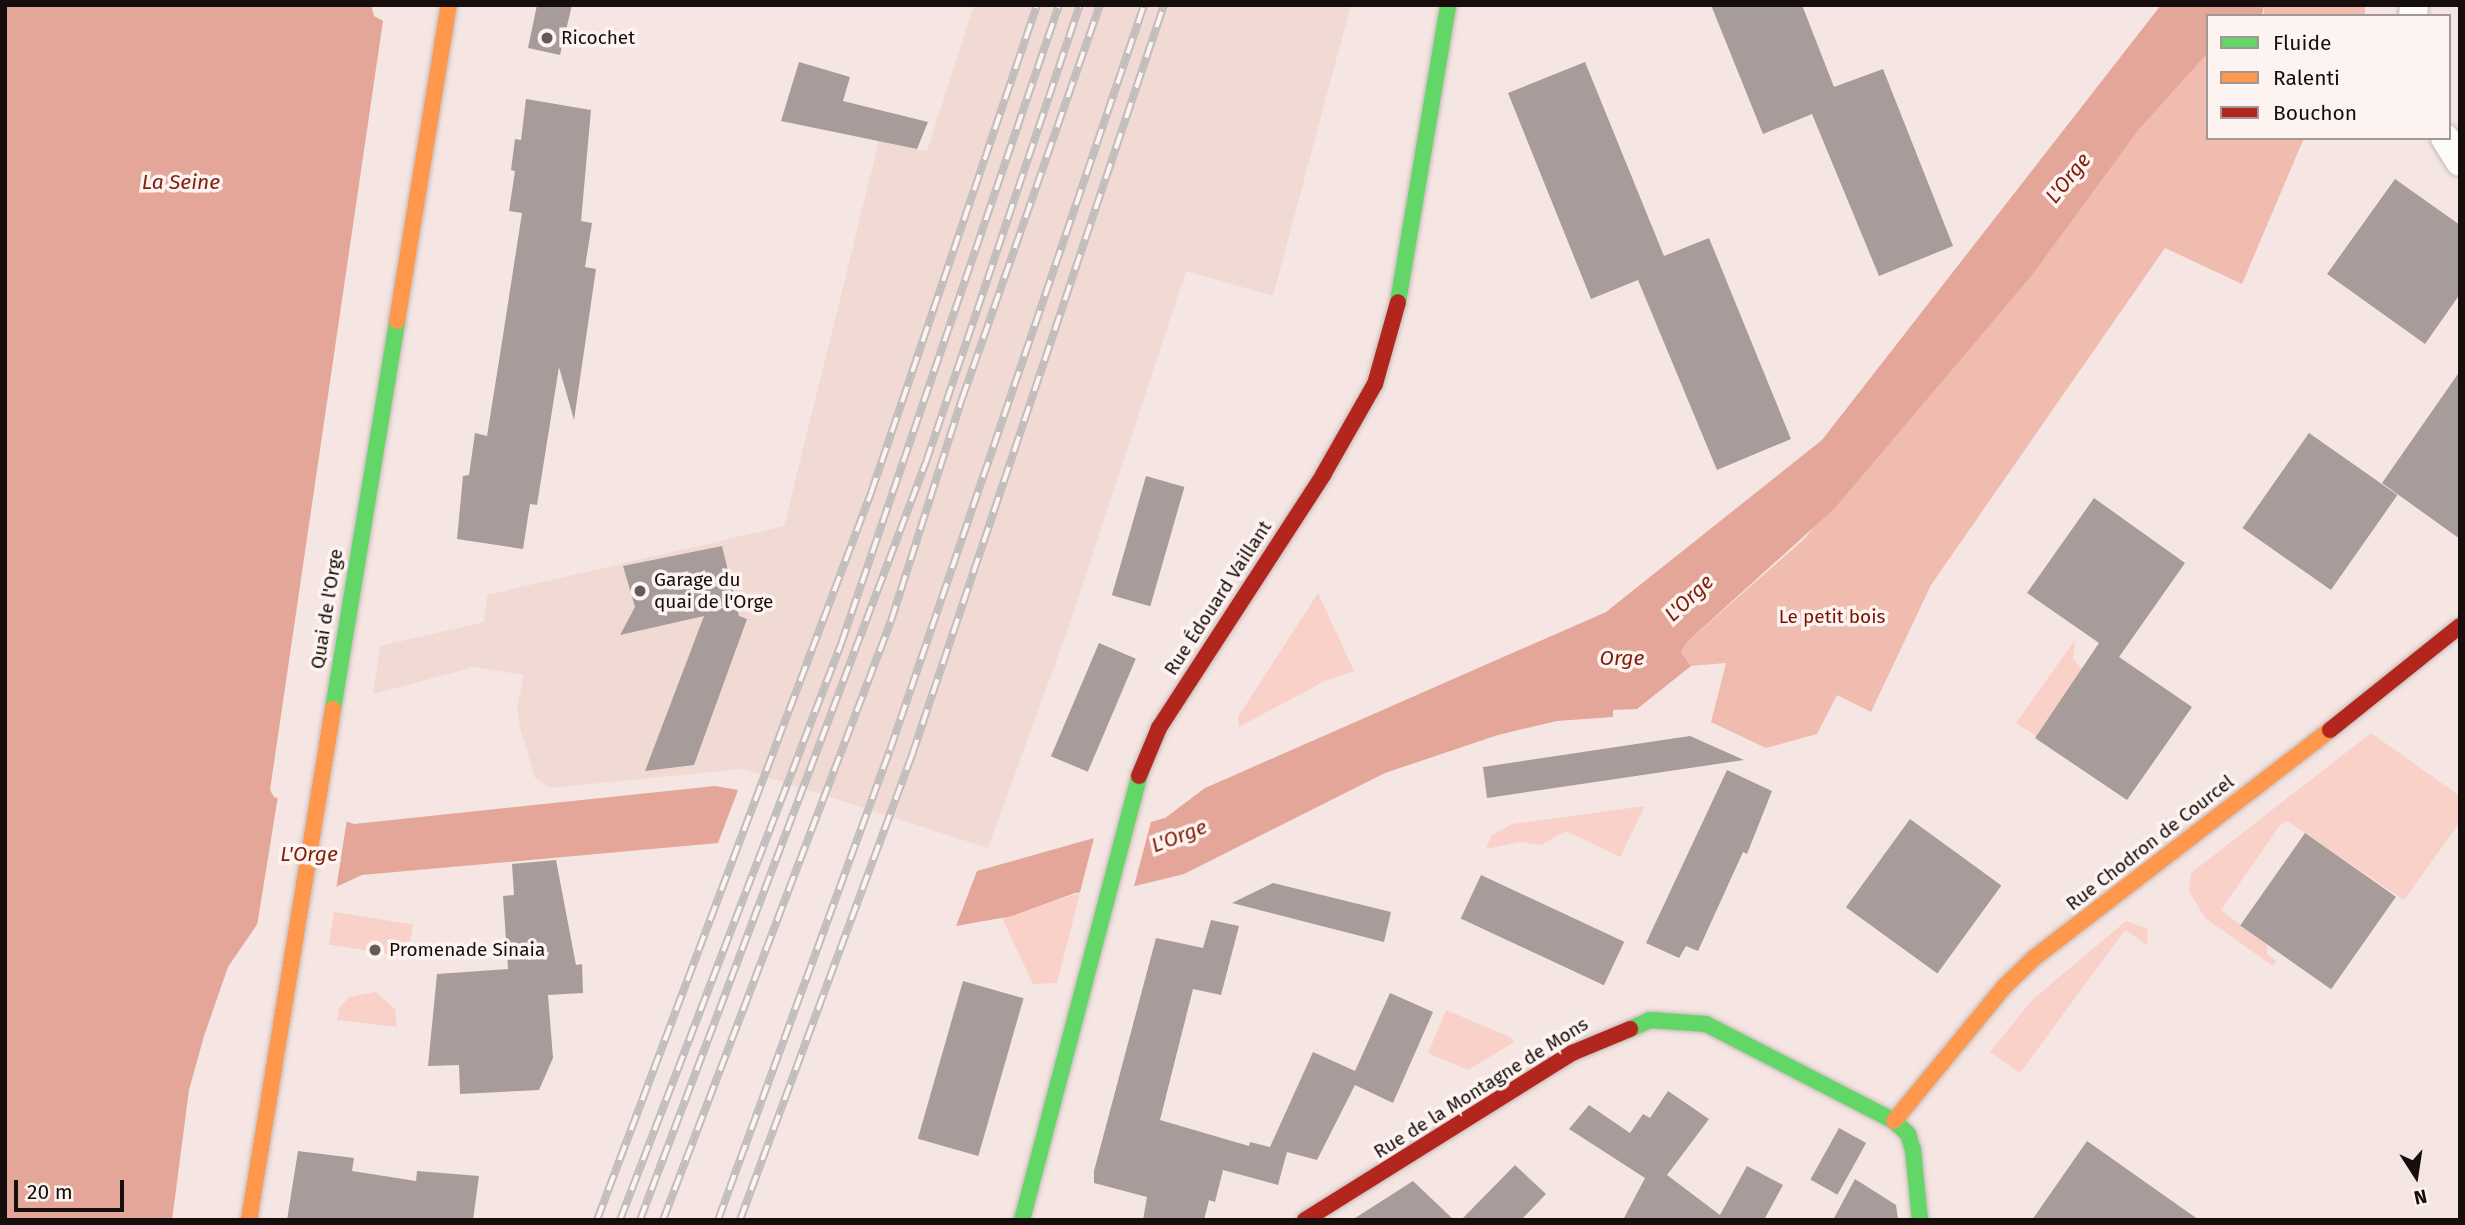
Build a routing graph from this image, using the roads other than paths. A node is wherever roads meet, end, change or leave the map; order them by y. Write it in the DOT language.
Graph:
graph roads {
  1 [pos="449,5"];
  2 [pos="1448,5"];
  3 [pos="2446,140"];
  4 [pos="2460,162"];
  5 [pos="2460,626"];
  6 [pos="1894,1121"];
  7 [pos="249,1220"];
  8 [pos="1022,1220"];
  9 [pos="1305,1220"];
  10 [pos="1920,1220"];
  1 -- 7 [label="street, Quai de l'Orge"];
  2 -- 8 [label="street, Rue Édouard Vaillant"];
  3 -- 4 [label="street"];
  5 -- 6 [label="street, Rue Chodron de Courcel"];
  6 -- 9 [label="street, Rue de la Montagne de Mons"];
  6 -- 10 [label="street, Rue de la Montagne de Mons"];
}
